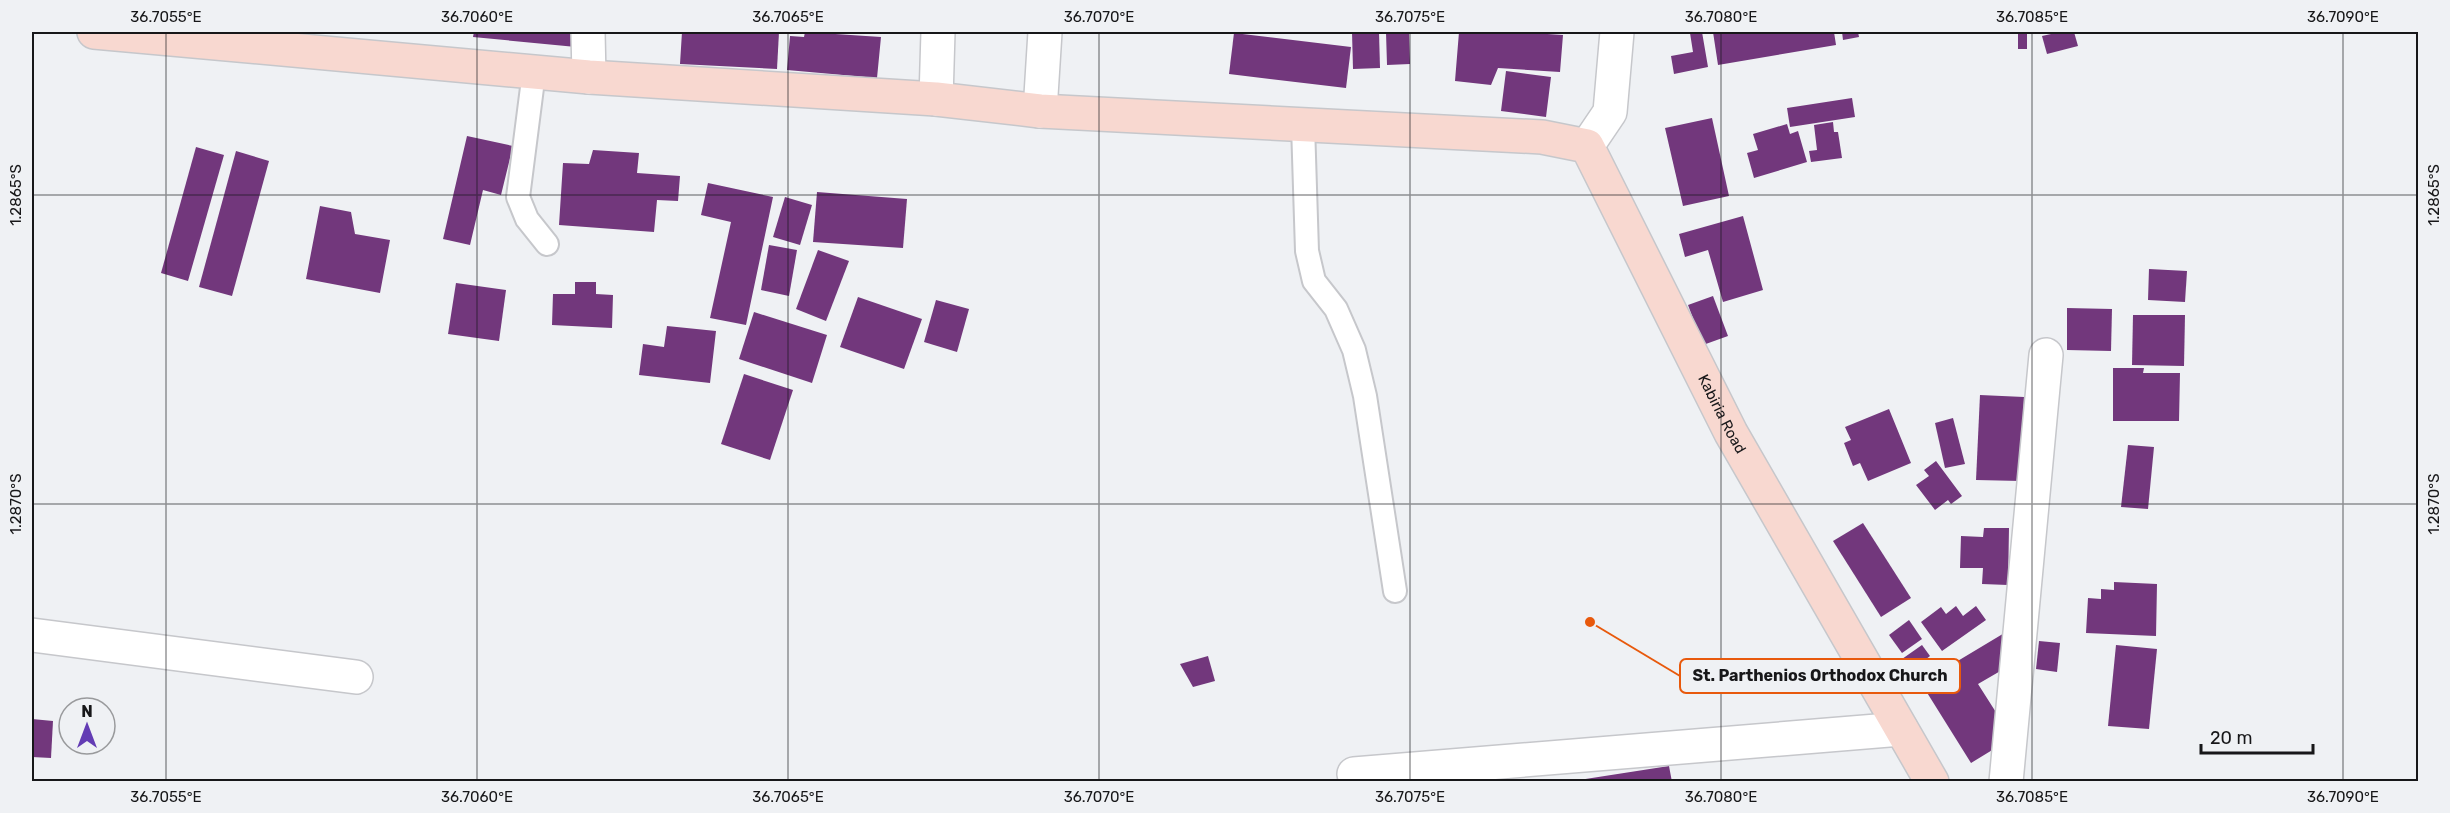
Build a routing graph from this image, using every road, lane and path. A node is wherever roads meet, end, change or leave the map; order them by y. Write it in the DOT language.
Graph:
graph roads {
  1 [pos="94,32"];
  2 [pos="588,32"];
  3 [pos="938,32"];
  4 [pos="1046,32"];
  5 [pos="1617,32"];
  6 [pos="534,72"];
  7 [pos="589,77"];
  8 [pos="936,99"];
  9 [pos="1040,111"];
  10 [pos="1304,125"];
  11 [pos="1587,146"];
  12 [pos="547,243"];
  13 [pos="2046,355"];
  14 [pos="1395,591"];
  15 [pos="32,635"];
  16 [pos="356,677"];
  17 [pos="1901,729"];
  18 [pos="1354,774"];
  19 [pos="1932,782"];
  20 [pos="2006,782"];
  1 -- 6 [label="main road"];
  2 -- 7 [label="street"];
  3 -- 8 [label="street"];
  4 -- 9 [label="street"];
  5 -- 11 [label="street"];
  6 -- 7 [label="main road"];
  6 -- 12 [label="lane"];
  7 -- 8 [label="main road"];
  8 -- 9 [label="main road"];
  9 -- 10 [label="main road"];
  10 -- 11 [label="main road"];
  10 -- 14 [label="lane"];
  11 -- 17 [label="main road, Kabiria Road"];
  13 -- 20 [label="street"];
  15 -- 16 [label="street"];
  17 -- 18 [label="street"];
  17 -- 19 [label="main road, Kabiria Road"];
}
